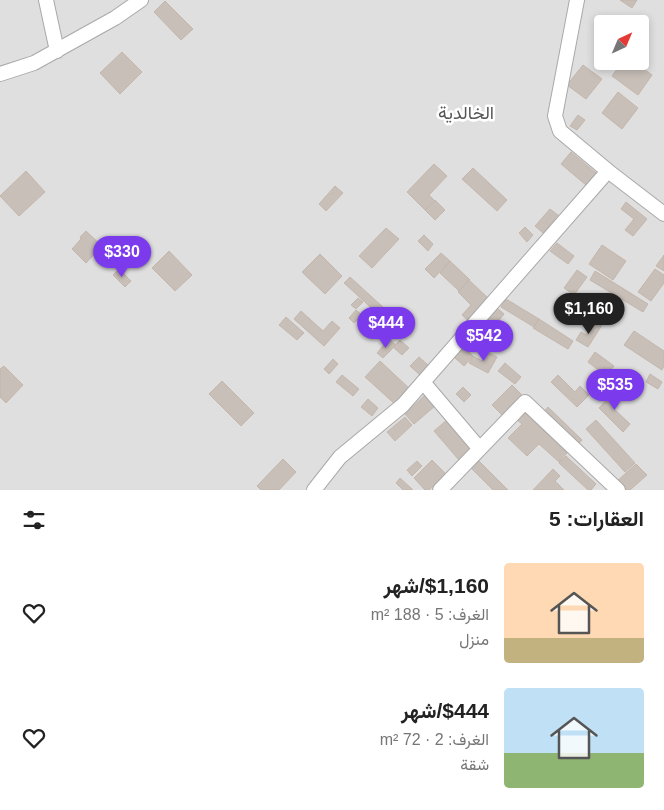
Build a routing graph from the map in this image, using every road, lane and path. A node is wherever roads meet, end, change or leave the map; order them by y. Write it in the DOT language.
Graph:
graph roads {
  1 [pos="46,0"];
  2 [pos="141,0"];
  3 [pos="577,0"];
  4 [pos="57,51"];
  5 [pos="0,74"];
  6 [pos="608,171"];
  7 [pos="664,214"];
  8 [pos="423,382"];
  9 [pos="479,448"];
  10 [pos="314,490"];
  11 [pos="440,490"];
  12 [pos="618,490"];
  1 -- 4 [label="street"];
  2 -- 4 [label="street"];
  3 -- 6 [label="street"];
  4 -- 5 [label="street"];
  6 -- 7 [label="street"];
  6 -- 8 [label="street"];
  8 -- 9 [label="street"];
  8 -- 10 [label="street"];
  9 -- 11 [label="street"];
  9 -- 12 [label="street"];
}
